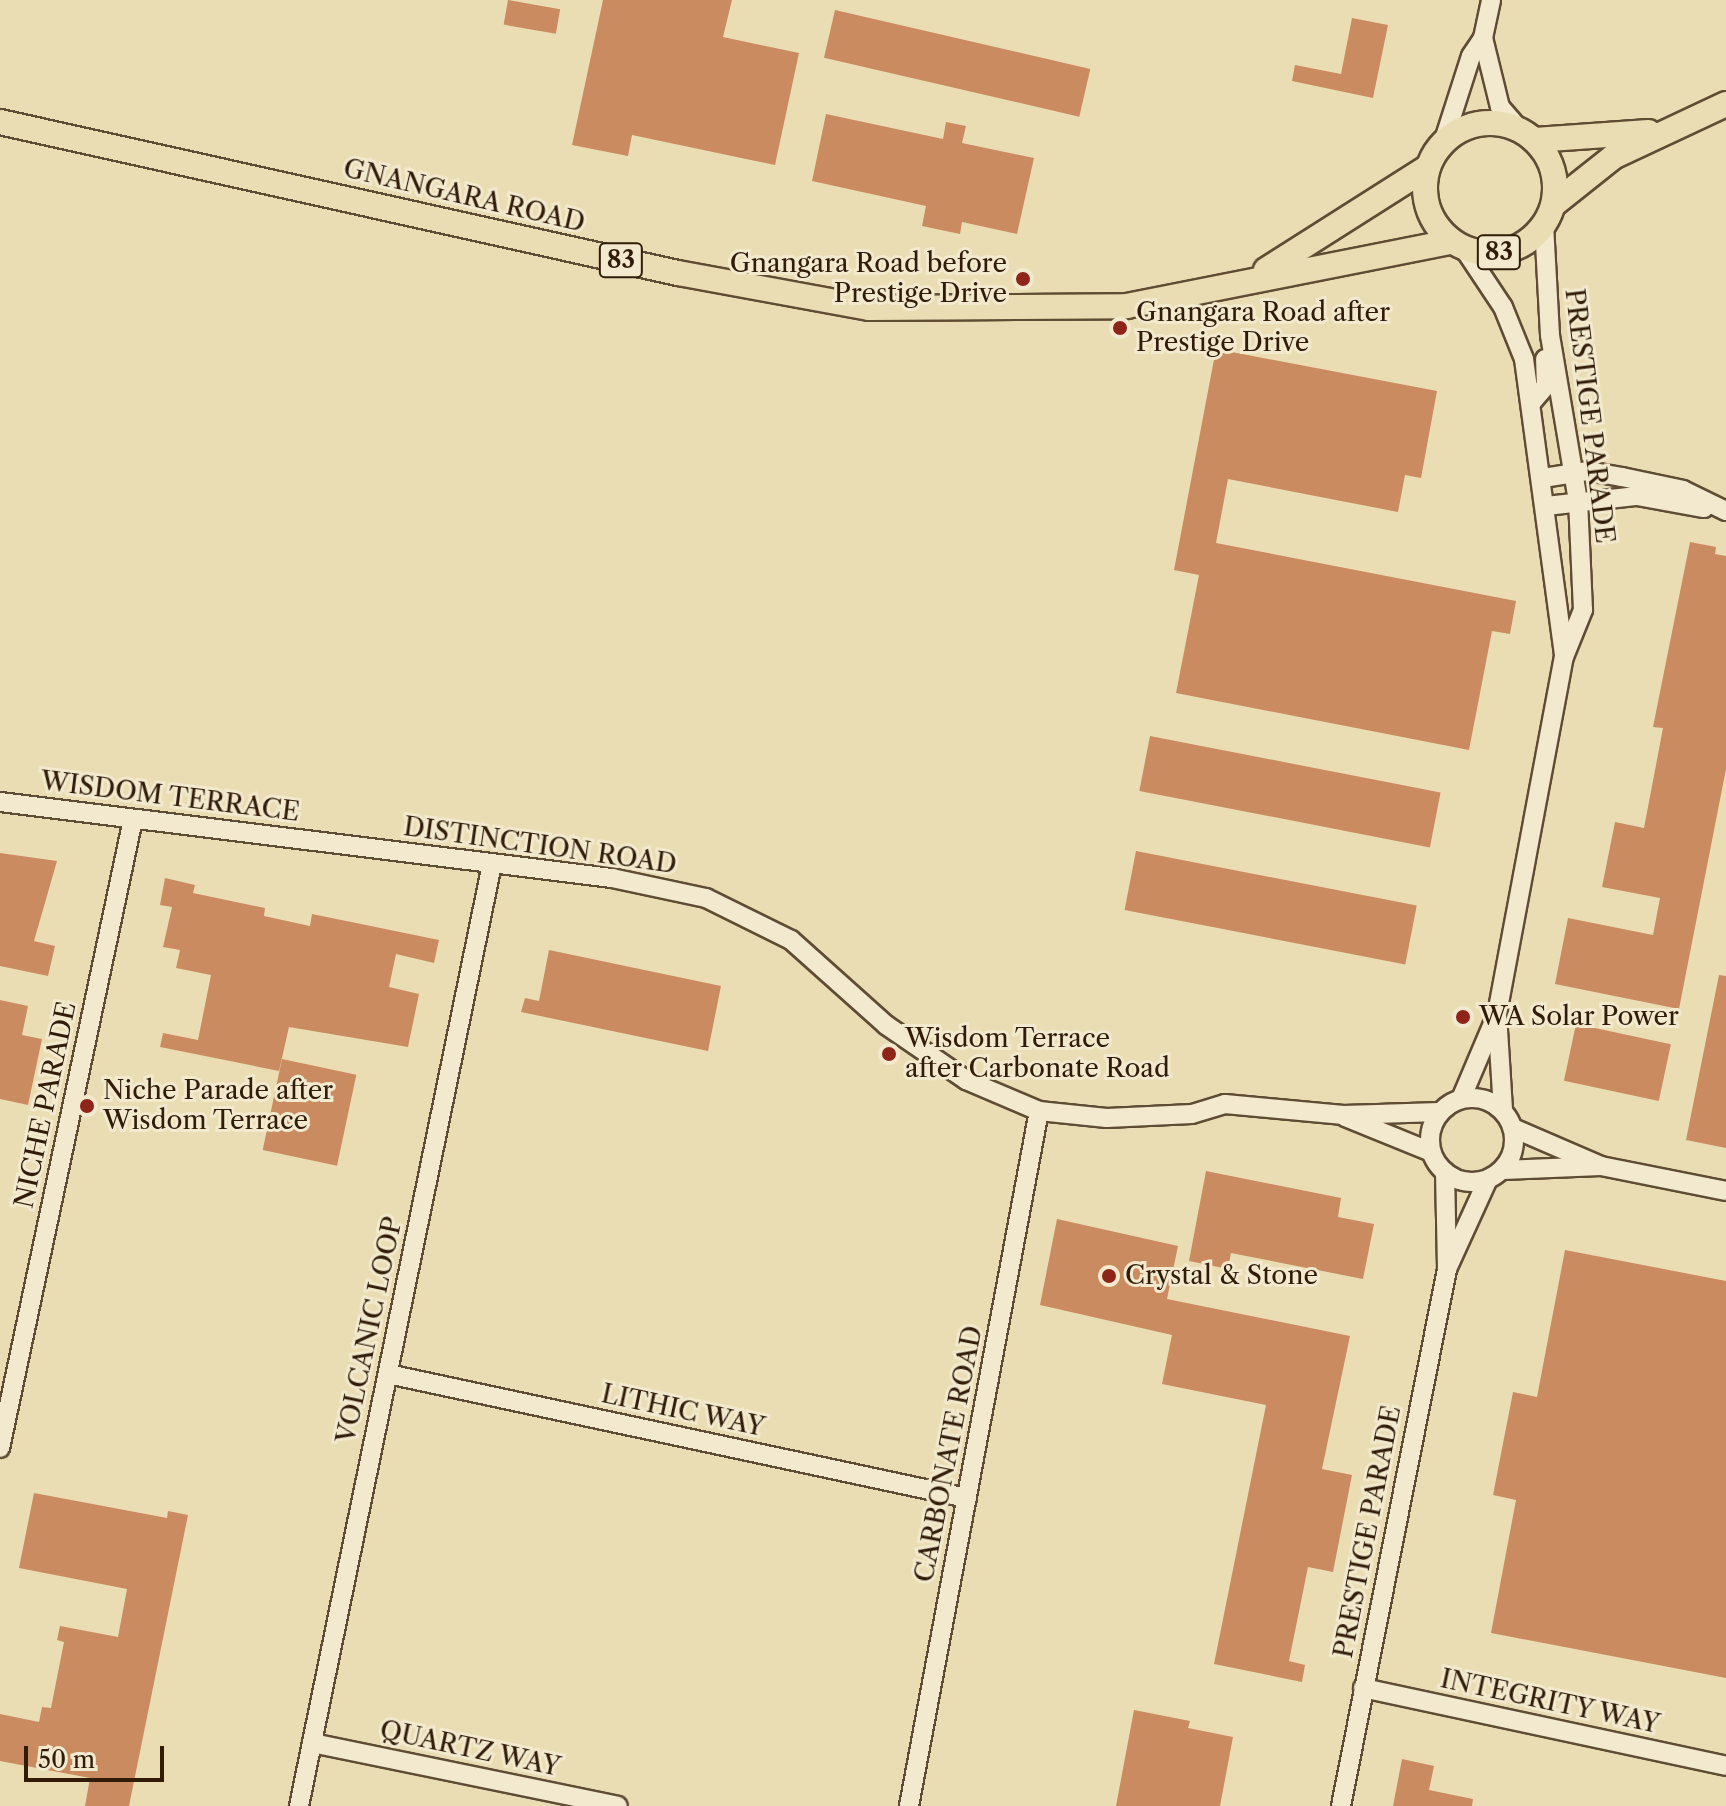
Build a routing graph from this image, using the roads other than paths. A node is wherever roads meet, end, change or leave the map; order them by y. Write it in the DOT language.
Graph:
graph roads {
  1 [pos="1491,0"];
  2 [pos="1483,38"];
  3 [pos="1726,104"];
  4 [pos="0,122"];
  5 [pos="1659,132"];
  6 [pos="1528,135"];
  7 [pos="1444,140"];
  8 [pos="1427,168"];
  9 [pos="1549,215"];
  10 [pos="1457,244"];
  11 [pos="1251,280"];
  12 [pos="1549,320"];
  13 [pos="1531,403"];
  14 [pos="1574,474"];
  15 [pos="1543,478"];
  16 [pos="1578,501"];
  17 [pos="1546,506"];
  18 [pos="1726,511"];
  19 [pos="1564,657"];
  20 [pos="0,802"];
  21 [pos="133,819"];
  22 [pos="334,843"];
  23 [pos="492,864"];
  24 [pos="1497,1014"];
  25 [pos="1461,1099"];
  26 [pos="1503,1110"];
  27 [pos="1039,1111"];
  28 [pos="1440,1112"];
  29 [pos="1343,1115"];
  30 [pos="1513,1128"];
  31 [pos="1431,1152"];
  32 [pos="1601,1166"];
  33 [pos="1445,1172"];
  34 [pos="1495,1174"];
  35 [pos="1726,1191"];
  36 [pos="1447,1269"];
  37 [pos="388,1374"];
  38 [pos="0,1448"];
  39 [pos="967,1498"];
  40 [pos="1363,1688"];
  41 [pos="312,1743"];
  42 [pos="1726,1766"];
  43 [pos="299,1806"];
  44 [pos="618,1806"];
  45 [pos="909,1806"];
  46 [pos="1341,1806"];
  1 -- 2 [label="street"];
  2 -- 6 [label="street"];
  2 -- 7 [label="street"];
  3 -- 5 [label="main road, GNANGARA ROAD / 83"];
  4 -- 11 [label="main road, GNANGARA ROAD / 83"];
  5 -- 6 [label="main road, GNANGARA ROAD / 83"];
  5 -- 9 [label="main road, GNANGARA ROAD / 83"];
  6 -- 7 [label="main road, GNANGARA ROAD / 83"];
  6 -- 9 [label="main road"];
  7 -- 8 [label="main road, GNANGARA ROAD / 83"];
  8 -- 10 [label="main road, 83"];
  8 -- 11 [label="main road, GNANGARA ROAD / 83"];
  9 -- 10 [label="main road, GNANGARA ROAD / 83"];
  9 -- 12 [label="street, PRESTIGE PARADE"];
  10 -- 11 [label="main road, GNANGARA ROAD / 83"];
  10 -- 13 [label="street, PRESTIGE PARADE"];
  12 -- 13 [label="street"];
  12 -- 14 [label="street, PRESTIGE PARADE"];
  13 -- 15 [label="street, PRESTIGE PARADE"];
  14 -- 15 [label="street"];
  14 -- 16 [label="street, PRESTIGE PARADE"];
  14 -- 18 [label="street"];
  15 -- 17 [label="street, PRESTIGE PARADE"];
  16 -- 17 [label="street"];
  16 -- 18 [label="street"];
  16 -- 19 [label="street, PRESTIGE PARADE"];
  17 -- 19 [label="street, PRESTIGE PARADE"];
  19 -- 24 [label="street, PRESTIGE PARADE"];
  20 -- 21 [label="street, WISDOM TERRACE"];
  21 -- 22 [label="street, WISDOM TERRACE"];
  21 -- 38 [label="street, NICHE PARADE"];
  22 -- 23 [label="street, DISTINCTION ROAD"];
  23 -- 27 [label="street, DISTINCTION ROAD"];
  23 -- 37 [label="street, VOLCANIC LOOP"];
  24 -- 25 [label="street, PRESTIGE PARADE"];
  24 -- 26 [label="street, PRESTIGE PARADE"];
  25 -- 26 [label="street"];
  25 -- 28 [label="street"];
  26 -- 30 [label="street"];
  27 -- 29 [label="street, DISTINCTION ROAD"];
  27 -- 39 [label="street, CARBONATE ROAD"];
  28 -- 29 [label="street, DISTINCTION ROAD"];
  28 -- 31 [label="street"];
  29 -- 31 [label="street, DISTINCTION ROAD"];
  30 -- 32 [label="street"];
  30 -- 34 [label="street"];
  31 -- 33 [label="street"];
  32 -- 34 [label="street"];
  32 -- 35 [label="street"];
  33 -- 34 [label="street"];
  33 -- 36 [label="street, PRESTIGE PARADE"];
  34 -- 36 [label="street, PRESTIGE PARADE"];
  36 -- 40 [label="street, PRESTIGE PARADE"];
  37 -- 39 [label="street, LITHIC WAY"];
  37 -- 41 [label="street, VOLCANIC LOOP"];
  39 -- 45 [label="street, CARBONATE ROAD"];
  40 -- 42 [label="street, INTEGRITY WAY"];
  40 -- 46 [label="street, PRESTIGE PARADE"];
  41 -- 43 [label="street, VOLCANIC LOOP"];
  41 -- 44 [label="street, QUARTZ WAY"];
}
